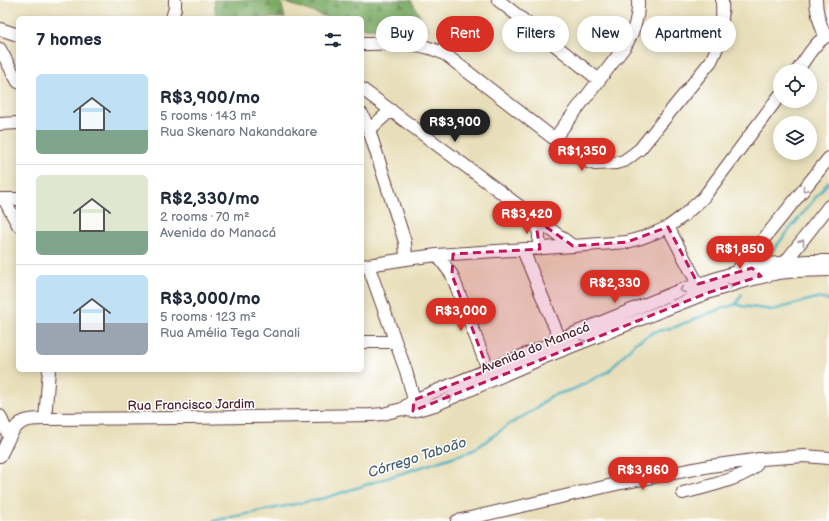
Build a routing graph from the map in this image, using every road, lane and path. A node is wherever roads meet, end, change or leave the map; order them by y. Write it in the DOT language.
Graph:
graph roads {
  1 [pos="175,0"];
  2 [pos="498,0"];
  3 [pos="638,0"];
  4 [pos="722,0"];
  5 [pos="816,0"];
  6 [pos="173,16"];
  7 [pos="0,29"];
  8 [pos="16,34"];
  9 [pos="827,35"];
  10 [pos="364,44"];
  11 [pos="0,49"];
  12 [pos="802,64"];
  13 [pos="16,78"];
  14 [pos="598,80"];
  15 [pos="364,90"];
  16 [pos="773,104"];
  17 [pos="391,110"];
  18 [pos="364,118"];
  19 [pos="0,124"];
  20 [pos="16,124"];
  21 [pos="370,130"];
  22 [pos="554,139"];
  23 [pos="829,158"];
  24 [pos="2,199"];
  25 [pos="16,199"];
  26 [pos="829,206"];
  27 [pos="534,219"];
  28 [pos="16,222"];
  29 [pos="668,227"];
  30 [pos="573,246"];
  31 [pos="539,249"];
  32 [pos="523,250"];
  33 [pos="754,251"];
  34 [pos="453,254"];
  35 [pos="437,255"];
  36 [pos="412,258"];
  37 [pos="829,261"];
  38 [pos="786,262"];
  39 [pos="365,266"];
  40 [pos="752,268"];
  41 [pos="829,270"];
  42 [pos="736,272"];
  43 [pos="778,273"];
  44 [pos="452,275"];
  45 [pos="761,276"];
  46 [pos="701,290"];
  47 [pos="364,342"];
  48 [pos="395,342"];
  49 [pos="562,344"];
  50 [pos="49,372"];
  51 [pos="490,375"];
  52 [pos="410,407"];
  53 [pos="0,416"];
  54 [pos="45,418"];
  55 [pos="9,437"];
  56 [pos="0,456"];
  57 [pos="829,458"];
  58 [pos="758,459"];
  59 [pos="683,493"];
  60 [pos="457,521"];
  1 -- 6 [label="street"];
  2 -- 14 [label="street"];
  3 -- 14 [label="street"];
  4 -- 22 [label="street"];
  5 -- 9 [label="street"];
  7 -- 8 [label="street"];
  9 -- 12 [label="street"];
  10 -- 22 [label="street"];
  11 -- 13 [label="street"];
  14 -- 22 [label="street"];
  15 -- 17 [label="street"];
  16 -- 29 [label="street"];
  17 -- 21 [label="street"];
  17 -- 27 [label="street"];
  18 -- 21 [label="street"];
  19 -- 20 [label="street"];
  21 -- 36 [label="street"];
  23 -- 33 [label="street, one-way"];
  24 -- 25 [label="street"];
  24 -- 28 [label="street"];
  38 -- 26 [label="street, one-way"];
  27 -- 30 [label="street"];
  27 -- 31 [label="street"];
  29 -- 30 [label="street"];
  29 -- 46 [label="street"];
  30 -- 31 [label="street"];
  31 -- 32 [label="street"];
  32 -- 34 [label="street"];
  32 -- 49 [label="street"];
  33 -- 40 [label="street"];
  33 -- 42 [label="street"];
  34 -- 35 [label="street"];
  34 -- 44 [label="street"];
  35 -- 36 [label="street"];
  35 -- 44 [label="street"];
  36 -- 39 [label="street"];
  37 -- 38 [label="street, Avenida do Manacá"];
  38 -- 40 [label="street, Avenida do Manacá"];
  38 -- 43 [label="street"];
  39 -- 48 [label="street"];
  40 -- 42 [label="street, Avenida do Manacá"];
  40 -- 45 [label="street"];
  41 -- 43 [label="street, Avenida do Manacá"];
  42 -- 46 [label="street, Avenida do Manacá"];
  43 -- 45 [label="street, Avenida do Manacá"];
  44 -- 51 [label="street"];
  46 -- 45 [label="street, Avenida do Manacá, one-way"];
  46 -- 49 [label="street, Avenida do Manacá"];
  47 -- 48 [label="street"];
  48 -- 52 [label="street"];
  49 -- 51 [label="street, Avenida do Manacá"];
  50 -- 54 [label="street"];
  51 -- 52 [label="street, Avenida do Manacá"];
  52 -- 54 [label="street, Rua Francisco Jardim"];
  53 -- 55 [label="street"];
  54 -- 55 [label="street, Rua Francisco Jardim"];
  55 -- 56 [label="street, Rua Francisco Jardim"];
  57 -- 58 [label="street"];
  58 -- 59 [label="street"];
  58 -- 60 [label="street"];
}
